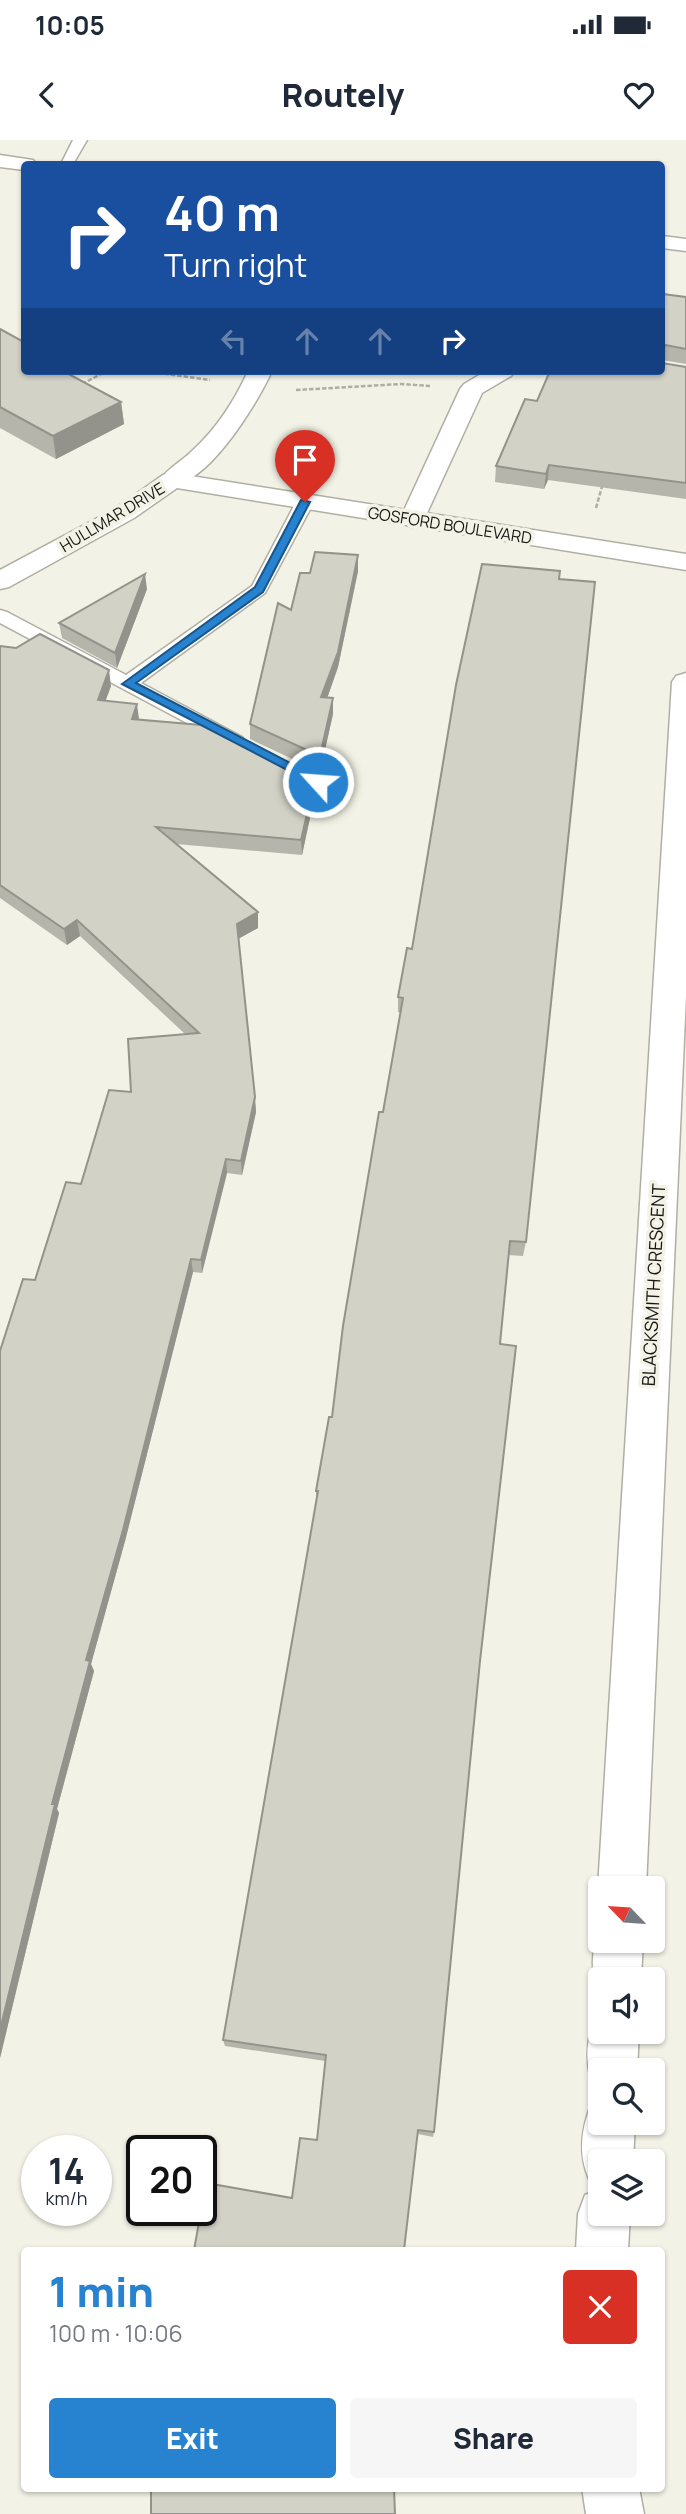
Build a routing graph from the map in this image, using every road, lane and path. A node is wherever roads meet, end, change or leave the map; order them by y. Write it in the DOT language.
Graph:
graph roads {
  1 [pos="80,140"];
  2 [pos="0,161"];
  3 [pos="69,161"];
  4 [pos="21,163"];
  5 [pos="665,242"];
  6 [pos="686,245"];
  7 [pos="99,375"];
  8 [pos="175,375"];
  9 [pos="258,375"];
  10 [pos="496,375"];
  11 [pos="212,380"];
  12 [pos="71,389"];
  13 [pos="472,389"];
  14 [pos="296,390"];
  15 [pos="172,480"];
  16 [pos="604,481"];
  17 [pos="305,502"];
  18 [pos="413,519"];
  19 [pos="593,521"];
  20 [pos="686,562"];
  21 [pos="0,581"];
  22 [pos="0,616"];
  23 [pos="686,682"];
  24 [pos="128,684"];
  25 [pos="252,750"];
  26 [pos="623,1876"];
  27 [pos="603,2226"];
  28 [pos="602,2247"];
  29 [pos="611,2492"];
  30 [pos="615,2514"];
  1 -- 3 [label="lane"];
  2 -- 4 [label="street"];
  5 -- 6 [label="street"];
  7 -- 12 [label="path"];
  8 -- 11 [label="path"];
  9 -- 15 [label="street, HULLMAR DRIVE"];
  10 -- 13 [label="street"];
  13 -- 14 [label="path"];
  13 -- 18 [label="street"];
  15 -- 17 [label="street, GOSFORD BOULEVARD"];
  15 -- 21 [label="street, HULLMAR DRIVE"];
  16 -- 19 [label="path"];
  17 -- 18 [label="street, GOSFORD BOULEVARD"];
  17 -- 24 [label="lane"];
  18 -- 20 [label="street, GOSFORD BOULEVARD"];
  22 -- 24 [label="lane"];
  23 -- 26 [label="street, BLACKSMITH CRESCENT"];
  24 -- 25 [label="lane"];
  27 -- 28 [label="street"];
  29 -- 30 [label="street"];
}
